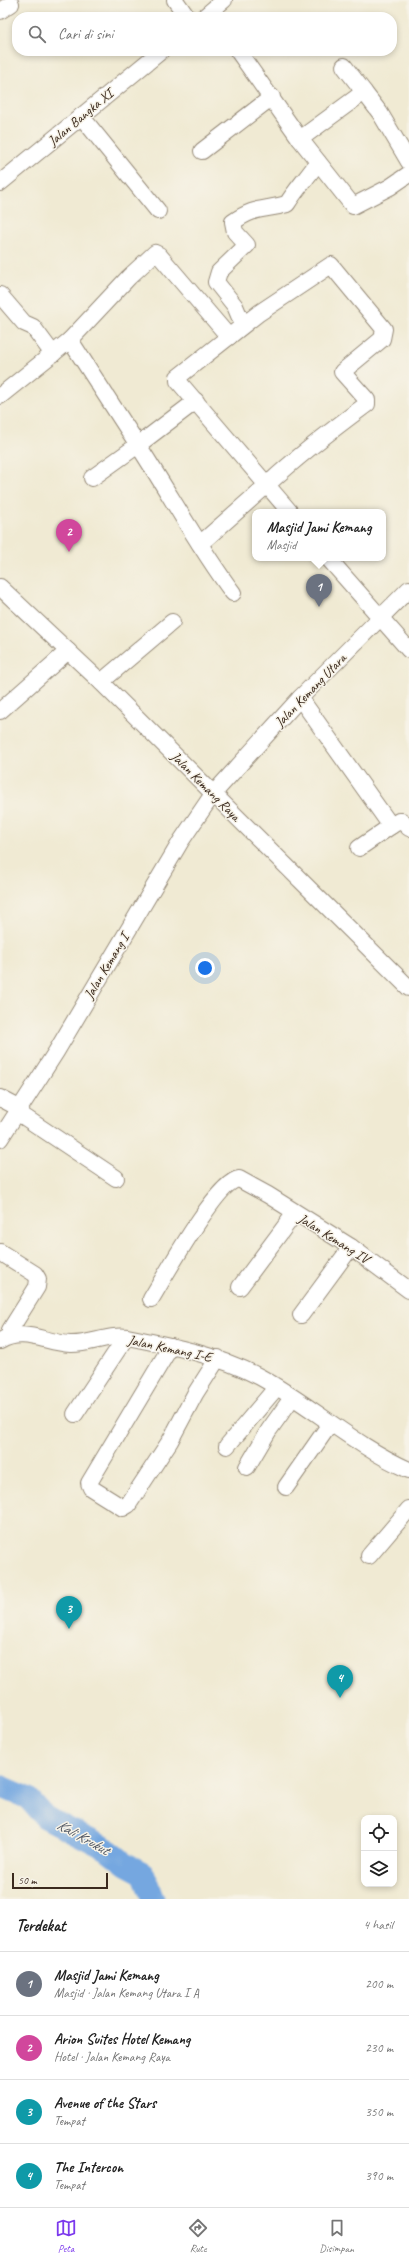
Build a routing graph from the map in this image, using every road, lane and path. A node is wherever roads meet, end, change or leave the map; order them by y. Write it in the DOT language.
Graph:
graph roads {
  1 [pos="175,0"];
  2 [pos="224,0"];
  3 [pos="183,12"];
  4 [pos="212,12"];
  5 [pos="155,56"];
  6 [pos="242,56"];
  7 [pos="344,66"];
  8 [pos="364,92"];
  9 [pos="272,97"];
  10 [pos="82,116"];
  11 [pos="300,139"];
  12 [pos="202,151"];
  13 [pos="318,162"];
  14 [pos="409,162"];
  15 [pos="409,174"];
  16 [pos="0,183"];
  17 [pos="158,211"];
  18 [pos="0,295"];
  19 [pos="244,325"];
  20 [pos="228,337"];
  21 [pos="70,340"];
  22 [pos="53,354"];
  23 [pos="0,396"];
  24 [pos="196,401"];
  25 [pos="138,445"];
  26 [pos="92,478"];
  27 [pos="268,484"];
  28 [pos="288,509"];
  29 [pos="200,544"];
  30 [pos="331,561"];
  31 [pos="0,587"];
  32 [pos="409,589"];
  33 [pos="233,593"];
  34 [pos="380,618"];
  35 [pos="172,622"];
  36 [pos="409,650"];
  37 [pos="68,651"];
  38 [pos="102,682"];
  39 [pos="300,698"];
  40 [pos="0,712"];
  41 [pos="214,794"];
  42 [pos="391,826"];
  43 [pos="409,828"];
  44 [pos="359,848"];
  45 [pos="409,988"];
  46 [pos="0,1098"];
  47 [pos="18,1110"];
  48 [pos="0,1139"];
  49 [pos="116,1178"];
  50 [pos="295,1213"];
  51 [pos="351,1248"];
  52 [pos="0,1252"];
  53 [pos="240,1288"];
  54 [pos="409,1290"];
  55 [pos="151,1299"];
  56 [pos="301,1315"];
  57 [pos="5,1335"];
  58 [pos="126,1337"];
  59 [pos="171,1346"];
  60 [pos="218,1358"];
  61 [pos="276,1388"];
  62 [pos="292,1398"];
  63 [pos="75,1414"];
  64 [pos="330,1424"];
  65 [pos="227,1446"];
  66 [pos="247,1467"];
  67 [pos="409,1470"];
  68 [pos="286,1487"];
  69 [pos="409,1509"];
  70 [pos="368,1556"];
  1 -- 3 [label="street"];
  2 -- 4 [label="street"];
  5 -- 10 [label="street, Jalan Bangka XI"];
  6 -- 9 [label="street"];
  7 -- 8 [label="street"];
  8 -- 11 [label="street"];
  8 -- 14 [label="street"];
  9 -- 11 [label="street"];
  9 -- 12 [label="street"];
  10 -- 16 [label="street, Jalan Bangka XI"];
  10 -- 17 [label="street"];
  11 -- 13 [label="street"];
  13 -- 15 [label="street"];
  13 -- 19 [label="street"];
  18 -- 22 [label="street"];
  19 -- 20 [label="street"];
  19 -- 27 [label="street"];
  20 -- 21 [label="street"];
  20 -- 24 [label="street"];
  21 -- 22 [label="street"];
  21 -- 25 [label="street"];
  22 -- 23 [label="street"];
  24 -- 25 [label="street"];
  24 -- 27 [label="street"];
  25 -- 26 [label="street"];
  25 -- 29 [label="street"];
  27 -- 28 [label="street"];
  27 -- 29 [label="street"];
  29 -- 33 [label="street"];
  30 -- 34 [label="street"];
  31 -- 37 [label="street, Jalan Kemang Raya"];
  32 -- 34 [label="street, Jalan Kemang Utara"];
  34 -- 36 [label="street"];
  34 -- 39 [label="street, Jalan Kemang Utara"];
  35 -- 38 [label="street"];
  37 -- 38 [label="street, Jalan Kemang Raya"];
  37 -- 40 [label="street"];
  38 -- 41 [label="street, Jalan Kemang Raya"];
  39 -- 41 [label="street, Jalan Kemang Utara"];
  39 -- 42 [label="street"];
  41 -- 45 [label="street, Jalan Kemang Raya"];
  41 -- 47 [label="street, Jalan Kemang I"];
  42 -- 43 [label="street"];
  42 -- 44 [label="street"];
  46 -- 47 [label="street"];
  47 -- 48 [label="street, Jalan Kemang I"];
  47 -- 49 [label="street"];
  50 -- 51 [label="street, Jalan Kemang IV"];
  50 -- 53 [label="street, Jalan Kemang IV"];
  50 -- 55 [label="street"];
  51 -- 54 [label="street, Jalan Kemang IV"];
  51 -- 56 [label="street"];
  52 -- 57 [label="street"];
  57 -- 58 [label="street, Jalan Kemang I-E"];
  58 -- 59 [label="street, Jalan Kemang I-E"];
  58 -- 63 [label="street"];
  59 -- 60 [label="street, Jalan Kemang I-E"];
  59 -- 60 [label="street"];
  60 -- 61 [label="street, Jalan Kemang I-E"];
  61 -- 62 [label="street, Jalan Kemang I-E"];
  61 -- 65 [label="street"];
  62 -- 64 [label="street, Jalan Kemang I-E"];
  62 -- 66 [label="street"];
  64 -- 67 [label="street, Jalan Kemang I-E"];
  64 -- 68 [label="street"];
  69 -- 70 [label="street"];
}
